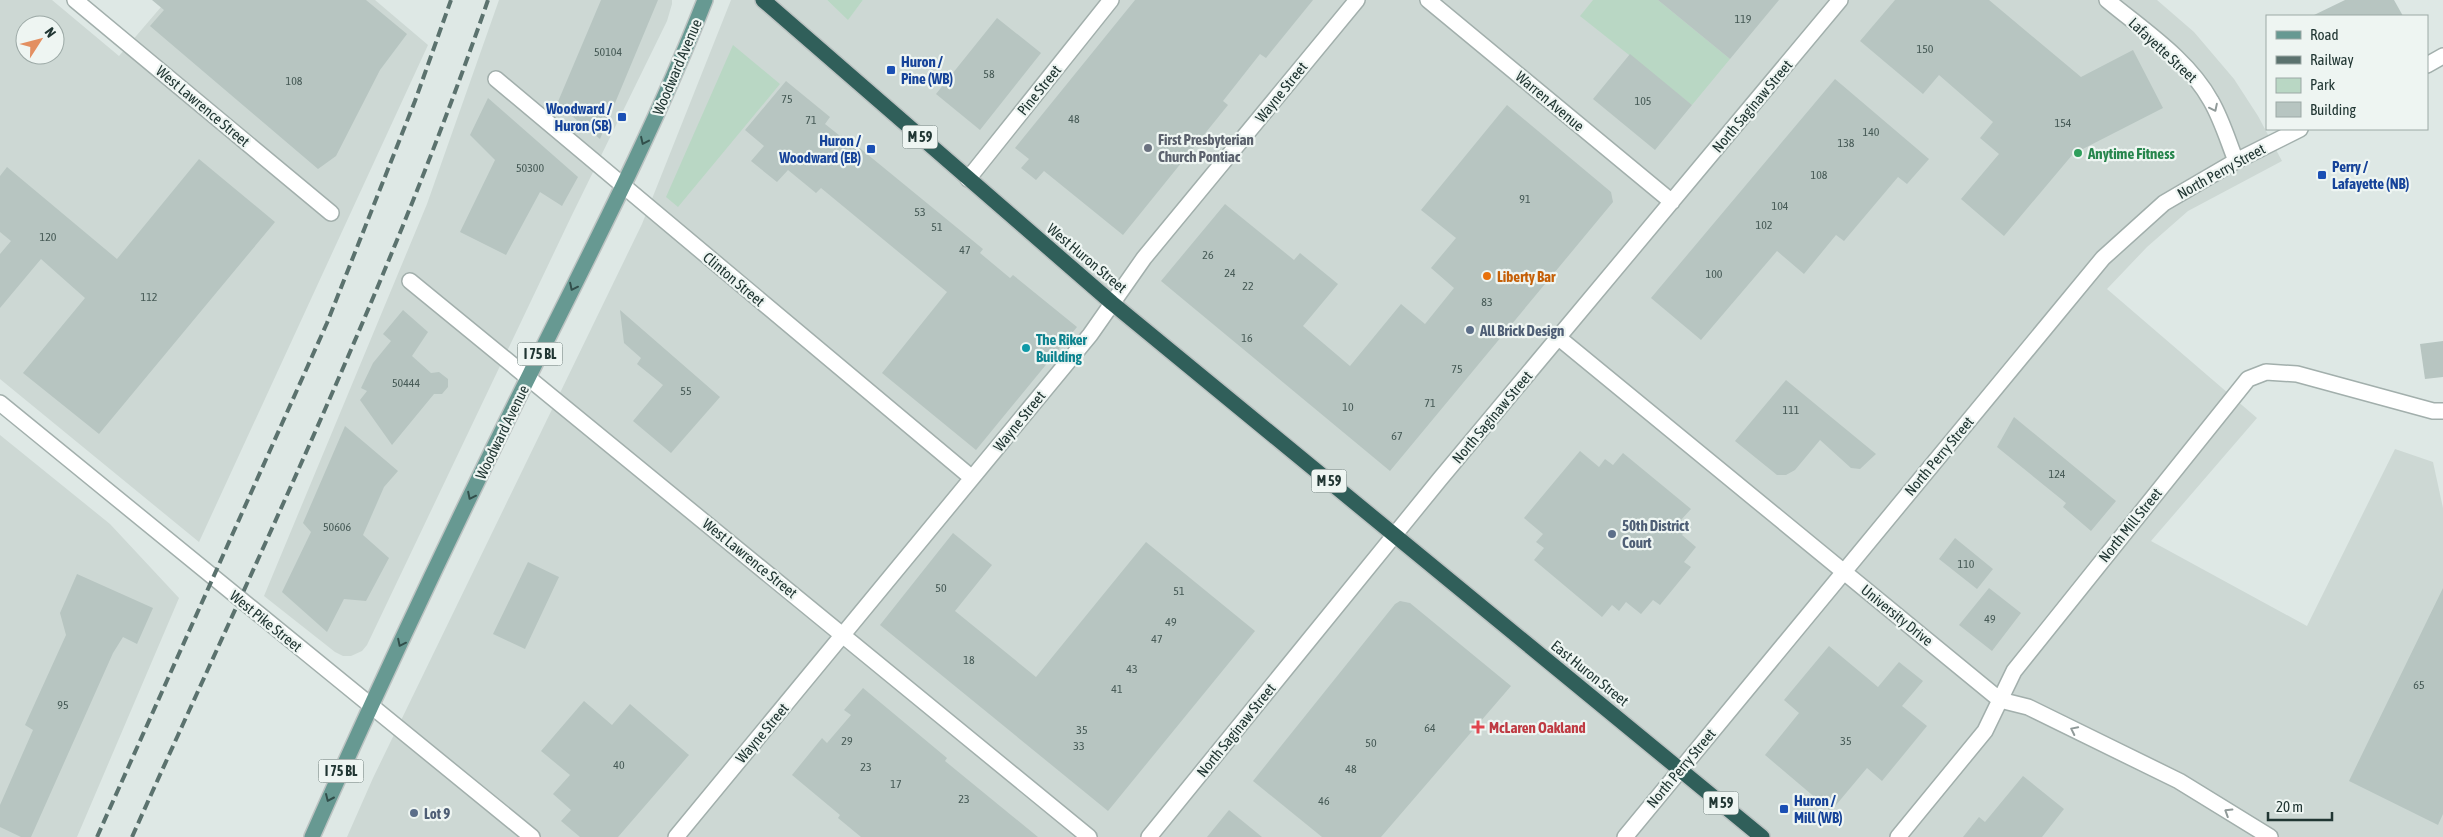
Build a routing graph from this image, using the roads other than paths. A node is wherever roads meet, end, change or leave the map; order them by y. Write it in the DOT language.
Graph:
graph roads {
  1 [pos="75,0"];
  2 [pos="705,0"];
  3 [pos="763,0"];
  4 [pos="1111,0"];
  5 [pos="1356,0"];
  6 [pos="1428,0"];
  7 [pos="1840,0"];
  8 [pos="2107,0"];
  9 [pos="1833,6"];
  10 [pos="2443,56"];
  11 [pos="2428,64"];
  12 [pos="496,79"];
  13 [pos="2298,130"];
  14 [pos="2236,161"];
  15 [pos="968,180"];
  16 [pos="623,186"];
  17 [pos="1672,202"];
  18 [pos="330,213"];
  19 [pos="410,281"];
  20 [pos="1112,303"];
  21 [pos="1559,338"];
  22 [pos="528,377"];
  23 [pos="0,403"];
  24 [pos="2443,411"];
  25 [pos="972,478"];
  26 [pos="1396,535"];
  27 [pos="1843,572"];
  28 [pos="843,635"];
  29 [pos="2000,700"];
  30 [pos="370,706"];
  31 [pos="1680,769"];
  32 [pos="312,837"];
  33 [pos="532,837"];
  34 [pos="676,837"];
  35 [pos="1089,837"];
  36 [pos="1148,837"];
  37 [pos="1624,837"];
  38 [pos="1762,837"];
  39 [pos="1898,837"];
  40 [pos="2270,837"];
  1 -- 18 [label="street, West Lawrence Street"];
  2 -- 16 [label="main road, Woodward Avenue / I 75 BL, one-way"];
  3 -- 15 [label="highway, West Huron Street / M 59"];
  4 -- 15 [label="street, Pine Street"];
  5 -- 20 [label="street, Wayne Street"];
  6 -- 17 [label="street, Warren Avenue"];
  7 -- 9 [label="street, North Saginaw Street"];
  8 -- 14 [label="street, Lafayette Street, one-way"];
  9 -- 17 [label="street, North Saginaw Street"];
  10 -- 11 [label="street"];
  12 -- 16 [label="street, Clinton Street"];
  13 -- 14 [label="street, North Perry Street"];
  14 -- 27 [label="street, North Perry Street"];
  15 -- 20 [label="highway, West Huron Street / M 59"];
  16 -- 22 [label="main road, Woodward Avenue / I 75 BL, one-way"];
  16 -- 25 [label="street, Clinton Street"];
  17 -- 21 [label="street, North Saginaw Street"];
  19 -- 22 [label="street, West Lawrence Street"];
  20 -- 25 [label="street, Wayne Street"];
  20 -- 26 [label="highway, West Huron Street / M 59"];
  21 -- 26 [label="street, North Saginaw Street"];
  21 -- 27 [label="street, University Drive"];
  22 -- 28 [label="street, West Lawrence Street"];
  22 -- 30 [label="main road, Woodward Avenue / I 75 BL, one-way"];
  23 -- 30 [label="street, West Pike Street"];
  24 -- 29 [label="street, North Mill Street"];
  25 -- 28 [label="street, Wayne Street"];
  26 -- 31 [label="highway, East Huron Street / M 59"];
  26 -- 36 [label="street, North Saginaw Street"];
  27 -- 29 [label="street, University Drive"];
  27 -- 31 [label="street, North Perry Street"];
  28 -- 34 [label="street, Wayne Street"];
  28 -- 35 [label="street, West Lawrence Street"];
  29 -- 39 [label="street, North Mill Street"];
  40 -- 29 [label="street, University Drive, one-way"];
  30 -- 32 [label="main road, Woodward Avenue / I 75 BL, one-way"];
  30 -- 33 [label="street, West Pike Street"];
  31 -- 37 [label="street, North Perry Street"];
  31 -- 38 [label="highway, East Huron Street / M 59"];
}
